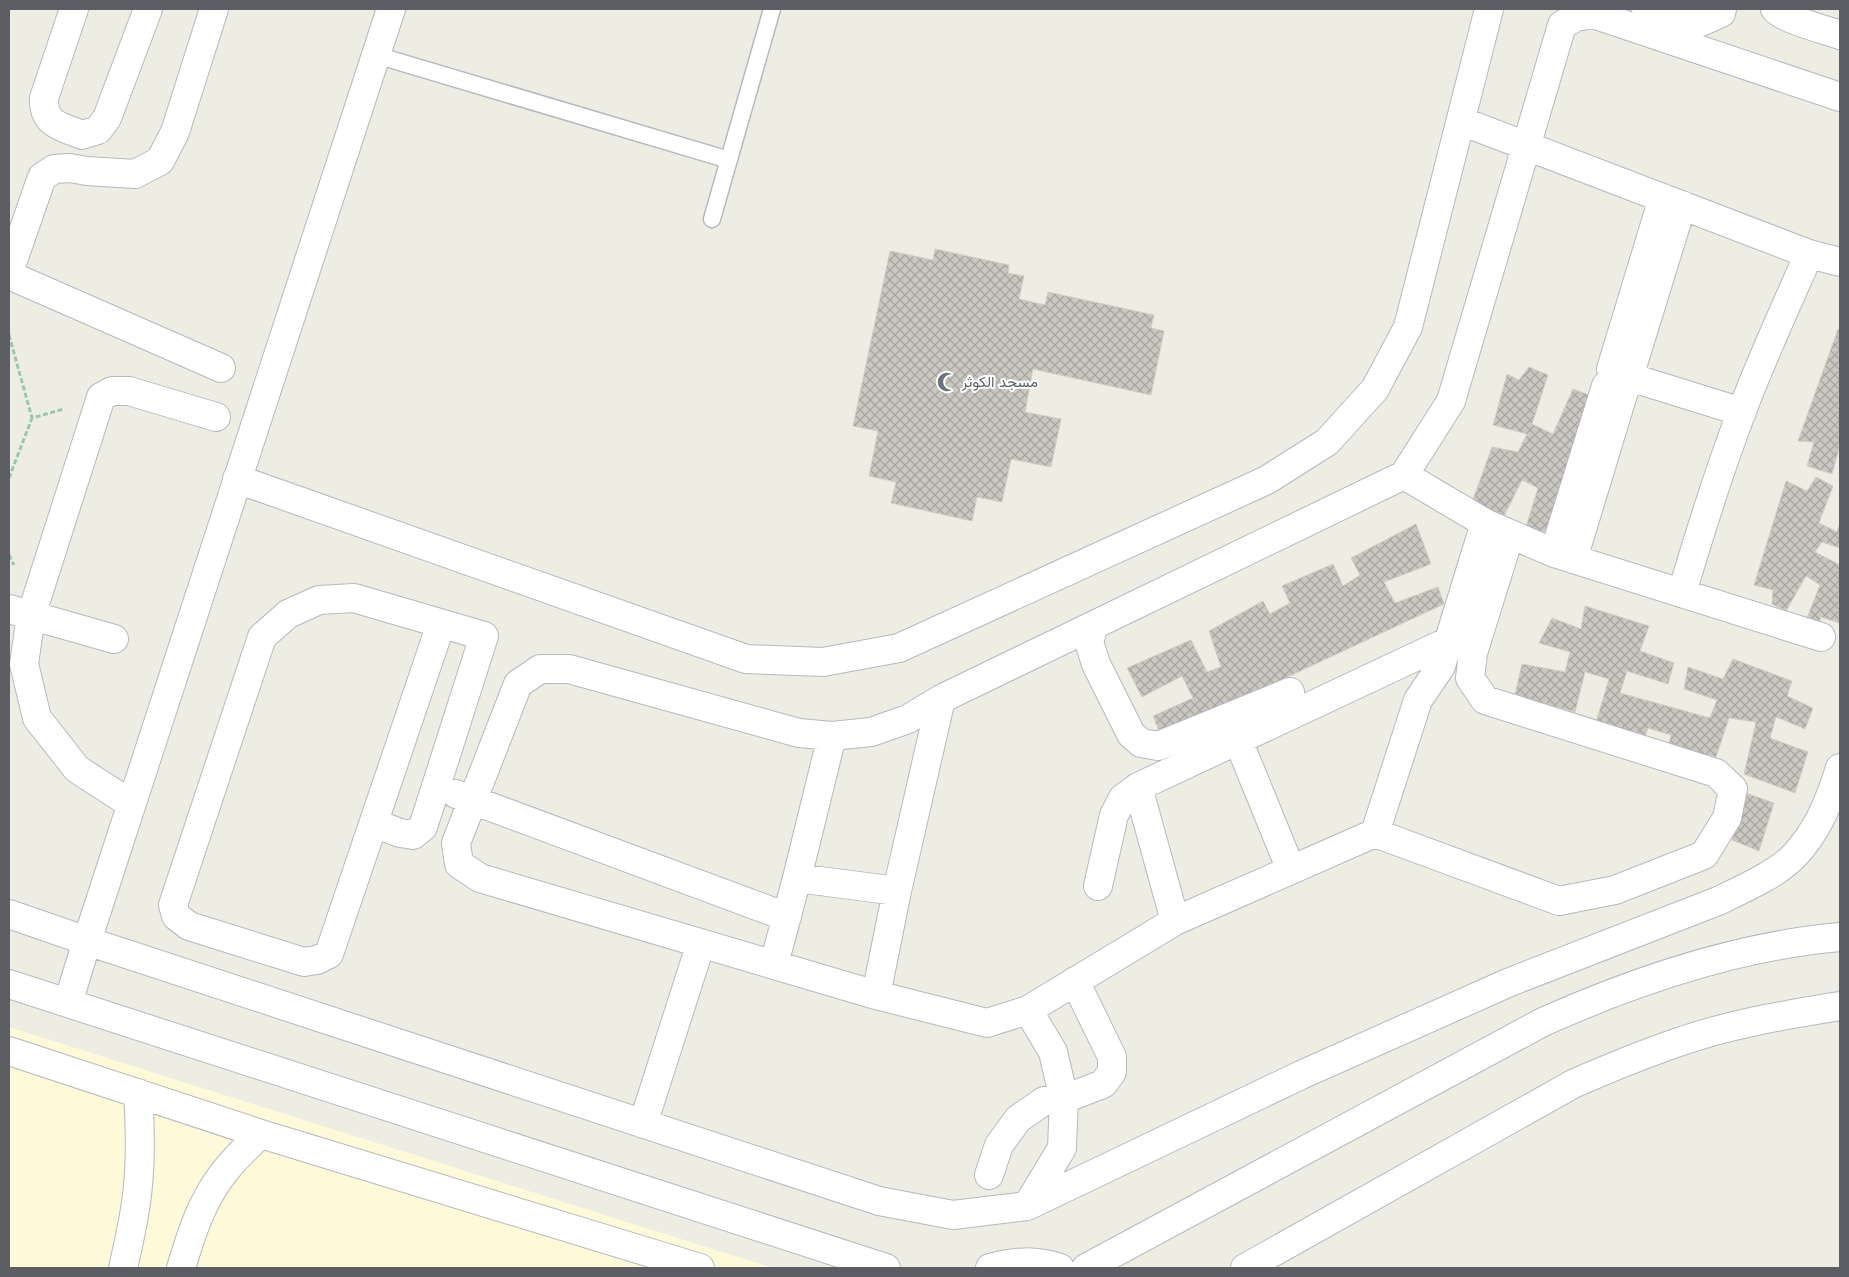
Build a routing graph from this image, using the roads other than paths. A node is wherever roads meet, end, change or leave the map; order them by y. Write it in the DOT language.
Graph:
graph roads {
  1 [pos="74,9"];
  2 [pos="148,9"];
  3 [pos="214,9"];
  4 [pos="391,9"];
  5 [pos="772,9"];
  6 [pos="1489,9"];
  7 [pos="1646,9"];
  8 [pos="1722,9"];
  9 [pos="1776,9"];
  10 [pos="1840,35"];
  11 [pos="376,55"];
  12 [pos="1840,97"];
  13 [pos="1461,121"];
  14 [pos="1526,146"];
  15 [pos="729,160"];
  16 [pos="1672,201"];
  17 [pos="712,219"];
  18 [pos="1809,254"];
  19 [pos="1839,258"];
  20 [pos="9,274"];
  21 [pos="221,368"];
  22 [pos="1742,412"];
  23 [pos="216,417"];
  24 [pos="1404,475"];
  25 [pos="237,479"];
  26 [pos="1485,522"];
  27 [pos="1510,534"];
  28 [pos="1564,556"];
  29 [pos="1682,592"];
  30 [pos="20,612"];
  31 [pos="441,624"];
  32 [pos="1094,625"];
  33 [pos="1821,636"];
  34 [pos="114,639"];
  35 [pos="1449,640"];
  36 [pos="1290,692"];
  37 [pos="941,699"];
  38 [pos="832,736"];
  39 [pos="1238,740"];
  40 [pos="1840,768"];
  41 [pos="436,787"];
  42 [pos="1138,787"];
  43 [pos="473,800"];
  44 [pos="131,804"];
  45 [pos="374,823"];
  46 [pos="1375,833"];
  47 [pos="1291,870"];
  48 [pos="797,878"];
  49 [pos="1098,886"];
  50 [pos="897,891"];
  51 [pos="9,914"];
  52 [pos="787,917"];
  53 [pos="1175,921"];
  54 [pos="1840,937"];
  55 [pos="86,941"];
  56 [pos="701,943"];
  57 [pos="774,964"];
  58 [pos="1075,981"];
  59 [pos="9,984"];
  60 [pos="876,995"];
  61 [pos="68,1003"];
  62 [pos="1840,1006"];
  63 [pos="1028,1010"];
  64 [pos="9,1052"];
  65 [pos="138,1093"];
  66 [pos="1064,1099"];
  67 [pos="643,1124"];
  68 [pos="261,1134"];
  69 [pos="989,1175"];
  70 [pos="1027,1206"];
  71 [pos="123,1268"];
  72 [pos="181,1268"];
  73 [pos="700,1268"];
  74 [pos="886,1268"];
  75 [pos="990,1268"];
  76 [pos="1060,1268"];
  77 [pos="1086,1268"];
  78 [pos="1245,1268"];
  1 -- 2 [label="street"];
  3 -- 20 [label="street"];
  4 -- 11 [label="street"];
  5 -- 15 [label="lane"];
  6 -- 13 [label="street"];
  7 -- 8 [label="street"];
  9 -- 10 [label="street"];
  11 -- 15 [label="lane"];
  11 -- 25 [label="street"];
  12 -- 14 [label="street"];
  13 -- 14 [label="street"];
  13 -- 25 [label="street"];
  14 -- 16 [label="street"];
  14 -- 24 [label="street"];
  15 -- 17 [label="lane"];
  16 -- 18 [label="street"];
  16 -- 22 [label="street"];
  16 -- 28 [label="street"];
  18 -- 19 [label="street"];
  18 -- 22 [label="street"];
  20 -- 21 [label="street"];
  22 -- 29 [label="street"];
  23 -- 30 [label="street"];
  24 -- 26 [label="street"];
  24 -- 32 [label="street"];
  25 -- 44 [label="street"];
  26 -- 27 [label="street"];
  26 -- 35 [label="street"];
  27 -- 28 [label="street"];
  27 -- 46 [label="street"];
  28 -- 29 [label="street"];
  29 -- 33 [label="street"];
  30 -- 34 [label="street"];
  30 -- 44 [label="street"];
  31 -- 41 [label="street"];
  31 -- 45 [label="street"];
  31 -- 45 [label="street"];
  32 -- 36 [label="street"];
  32 -- 37 [label="street"];
  35 -- 39 [label="street"];
  35 -- 46 [label="street"];
  37 -- 38 [label="street"];
  37 -- 50 [label="street"];
  38 -- 43 [label="street"];
  38 -- 48 [label="street"];
  39 -- 42 [label="street"];
  39 -- 47 [label="street"];
  40 -- 70 [label="street"];
  41 -- 43 [label="street"];
  41 -- 45 [label="street"];
  42 -- 49 [label="street"];
  42 -- 53 [label="street"];
  43 -- 52 [label="street"];
  43 -- 56 [label="street"];
  44 -- 55 [label="street"];
  46 -- 47 [label="street"];
  47 -- 53 [label="street"];
  48 -- 50 [label="street"];
  48 -- 52 [label="street"];
  50 -- 60 [label="street"];
  51 -- 55 [label="street"];
  52 -- 57 [label="street"];
  53 -- 58 [label="street"];
  54 -- 77 [label="street"];
  55 -- 61 [label="street"];
  55 -- 67 [label="street"];
  56 -- 57 [label="street"];
  56 -- 67 [label="street"];
  57 -- 60 [label="street"];
  58 -- 63 [label="street"];
  58 -- 66 [label="street"];
  59 -- 61 [label="street"];
  60 -- 63 [label="street"];
  61 -- 74 [label="street"];
  62 -- 78 [label="street"];
  63 -- 66 [label="street"];
  64 -- 65 [label="street"];
  65 -- 68 [label="street"];
  65 -- 71 [label="street"];
  66 -- 69 [label="street"];
  66 -- 70 [label="street"];
  67 -- 70 [label="street"];
  68 -- 72 [label="street"];
  68 -- 73 [label="street"];
  75 -- 76 [label="street"];
}
